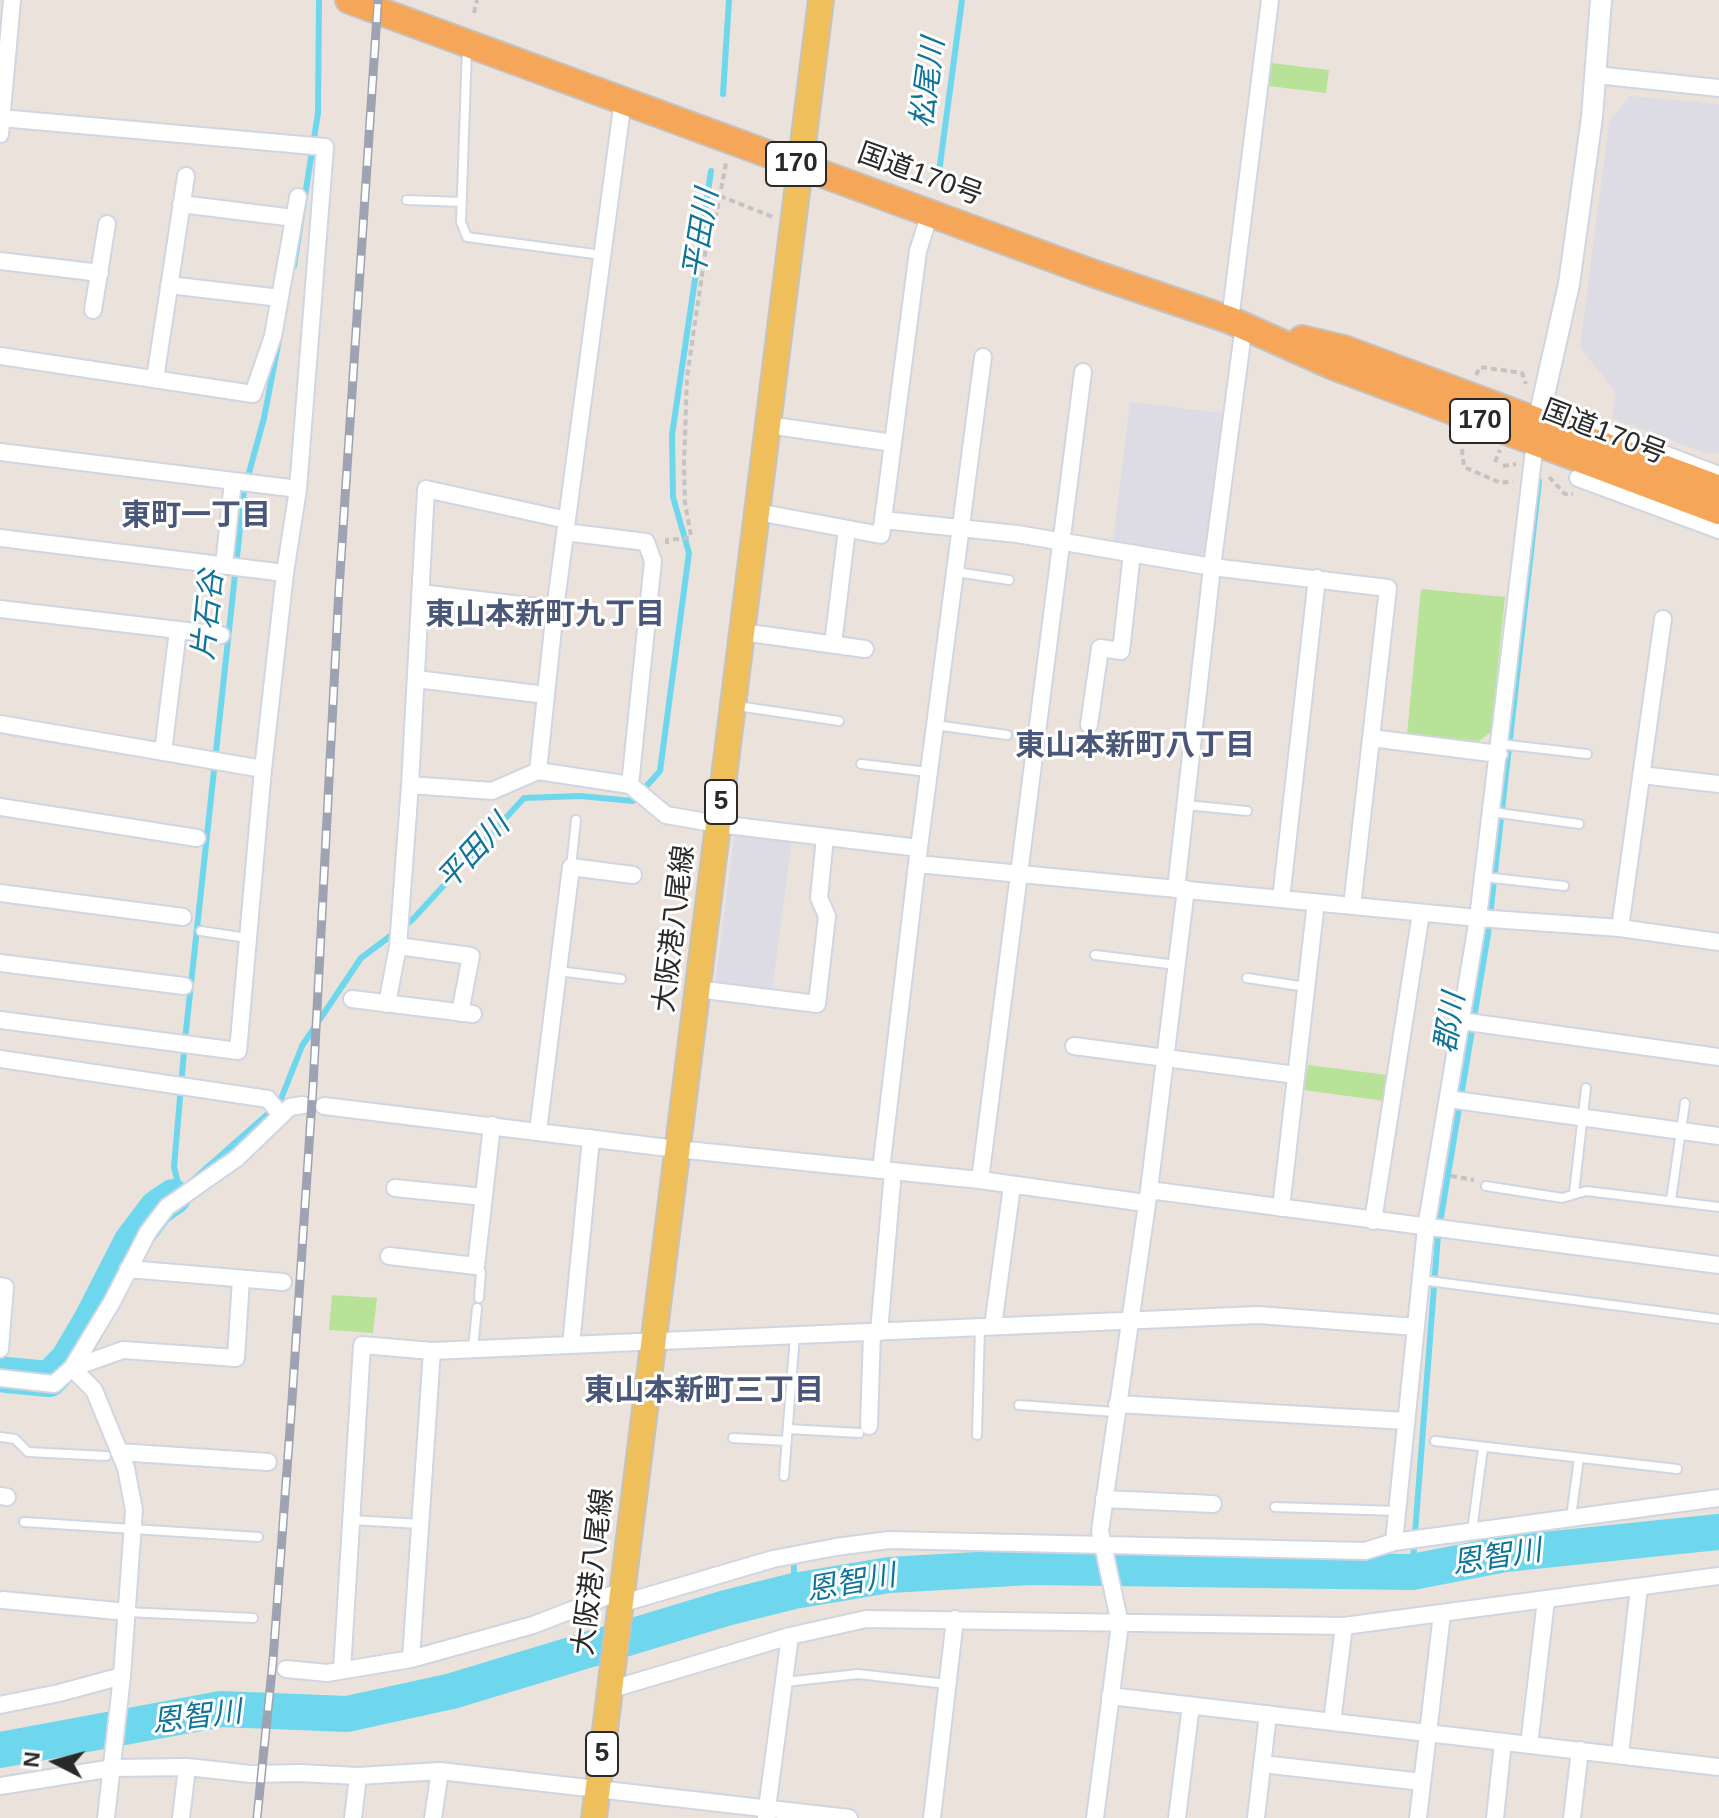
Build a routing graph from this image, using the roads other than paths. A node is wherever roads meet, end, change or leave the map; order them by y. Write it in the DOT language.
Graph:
graph roads {
  1 [pos="12,0"];
  2 [pos="349,0"];
  3 [pos="821,0"];
  4 [pos="1270,0"];
  5 [pos="1601,0"];
  6 [pos="468,43"];
  7 [pos="1596,75"];
  8 [pos="1719,88"];
  9 [pos="623,100"];
  10 [pos="1,126"];
  11 [pos="801,166"];
  12 [pos="186,176"];
  13 [pos="298,197"];
  14 [pos="407,200"];
  15 [pos="462,202"];
  16 [pos="181,204"];
  17 [pos="930,213"];
  18 [pos="294,218"];
  19 [pos="107,224"];
  20 [pos="602,255"];
  21 [pos="0,261"];
  22 [pos="100,273"];
  23 [pos="169,285"];
  24 [pos="280,298"];
  25 [pos="93,310"];
  26 [pos="1237,322"];
  27 [pos="0,356"];
  28 [pos="983,357"];
  29 [pos="1083,372"];
  30 [pos="155,379"];
  31 [pos="768,425"];
  32 [pos="1596,428"];
  33 [pos="1537,432"];
  34 [pos="893,443"];
  35 [pos="0,452"];
  36 [pos="1719,475"];
  37 [pos="1578,478"];
  38 [pos="233,481"];
  39 [pos="298,489"];
  40 [pos="1719,489"];
  41 [pos="1719,511"];
  42 [pos="757,512"];
  43 [pos="883,520"];
  44 [pos="566,526"];
  45 [pos="962,527"];
  46 [pos="847,529"];
  47 [pos="1719,530"];
  48 [pos="0,538"];
  49 [pos="1063,541"];
  50 [pos="1132,553"];
  51 [pos="224,565"];
  52 [pos="1212,567"];
  53 [pos="956,572"];
  54 [pos="285,573"];
  55 [pos="1317,578"];
  56 [pos="1009,580"];
  57 [pos="420,593"];
  58 [pos="0,609"];
  59 [pos="555,609"];
  60 [pos="1663,619"];
  61 [pos="178,630"];
  62 [pos="742,632"];
  63 [pos="221,635"];
  64 [pos="833,644"];
  65 [pos="865,649"];
  66 [pos="416,679"];
  67 [pos="546,695"];
  68 [pos="733,706"];
  69 [pos="839,721"];
  70 [pos="0,724"];
  71 [pos="935,725"];
  72 [pos="1089,725"];
  73 [pos="1007,735"];
  74 [pos="1371,738"];
  75 [pos="1500,747"];
  76 [pos="163,752"];
  77 [pos="1587,754"];
  78 [pos="861,764"];
  79 [pos="263,769"];
  80 [pos="538,771"];
  81 [pos="929,772"];
  82 [pos="1641,775"];
  83 [pos="1719,784"];
  84 [pos="410,785"];
  85 [pos="637,791"];
  86 [pos="1185,805"];
  87 [pos="0,807"];
  88 [pos="1247,811"];
  89 [pos="1495,812"];
  90 [pos="576,820"];
  91 [pos="718,824"];
  92 [pos="1579,824"];
  93 [pos="825,837"];
  94 [pos="197,838"];
  95 [pos="918,856"];
  96 [pos="571,867"];
  97 [pos="633,875"];
  98 [pos="1020,875"];
  99 [pos="1488,877"];
  100 [pos="1564,886"];
  101 [pos="1181,889"];
  102 [pos="0,893"];
  103 [pos="1281,899"];
  104 [pos="1316,902"];
  105 [pos="1352,906"];
  106 [pos="1421,913"];
  107 [pos="183,917"];
  108 [pos="1487,919"];
  109 [pos="1620,928"];
  110 [pos="201,931"];
  111 [pos="399,935"];
  112 [pos="248,938"];
  113 [pos="1719,942"];
  114 [pos="1095,955"];
  115 [pos="0,963"];
  116 [pos="1177,965"];
  117 [pos="558,971"];
  118 [pos="1247,978"];
  119 [pos="621,979"];
  120 [pos="184,986"];
  121 [pos="1306,987"];
  122 [pos="697,989"];
  123 [pos="352,999"];
  124 [pos="387,1004"];
  125 [pos="0,1020"];
  126 [pos="1465,1021"];
  127 [pos="1074,1046"];
  128 [pos="1719,1057"];
  129 [pos="0,1059"];
  130 [pos="1165,1059"];
  131 [pos="1296,1075"];
  132 [pos="1586,1088"];
  133 [pos="1456,1100"];
  134 [pos="1685,1103"];
  135 [pos="303,1105"];
  136 [pos="324,1106"];
  137 [pos="281,1115"];
  138 [pos="1583,1117"];
  139 [pos="492,1125"];
  140 [pos="538,1131"];
  141 [pos="1681,1131"];
  142 [pos="1719,1136"];
  143 [pos="591,1138"];
  144 [pos="677,1149"];
  145 [pos="887,1171"];
  146 [pos="980,1180"];
  147 [pos="1012,1186"];
  148 [pos="1486,1186"];
  149 [pos="395,1188"];
  150 [pos="1574,1193"];
  151 [pos="1147,1196"];
  152 [pos="484,1197"];
  153 [pos="1671,1200"];
  154 [pos="1719,1207"];
  155 [pos="1281,1208"];
  156 [pos="1373,1221"];
  157 [pos="1436,1229"];
  158 [pos="389,1256"];
  159 [pos="1719,1265"];
  160 [pos="476,1266"];
  161 [pos="128,1269"];
  162 [pos="241,1279"];
  163 [pos="1425,1280"];
  164 [pos="283,1282"];
  165 [pos="0,1286"];
  166 [pos="479,1298"];
  167 [pos="477,1308"];
  168 [pos="1719,1319"];
  169 [pos="1129,1320"];
  170 [pos="986,1327"];
  171 [pos="1416,1327"];
  172 [pos="876,1332"];
  173 [pos="795,1335"];
  174 [pos="653,1341"];
  175 [pos="571,1345"];
  176 [pos="0,1349"];
  177 [pos="473,1349"];
  178 [pos="432,1351"];
  179 [pos="72,1368"];
  180 [pos="0,1378"];
  181 [pos="1019,1405"];
  182 [pos="1116,1408"];
  183 [pos="1406,1421"];
  184 [pos="788,1429"];
  185 [pos="864,1429"];
  186 [pos="977,1435"];
  187 [pos="0,1437"];
  188 [pos="733,1438"];
  189 [pos="787,1441"];
  190 [pos="1435,1441"];
  191 [pos="1483,1448"];
  192 [pos="112,1454"];
  193 [pos="1579,1458"];
  194 [pos="268,1462"];
  195 [pos="1677,1469"];
  196 [pos="784,1476"];
  197 [pos="1719,1498"];
  198 [pos="1104,1499"];
  199 [pos="1213,1504"];
  200 [pos="1275,1507"];
  201 [pos="1397,1511"];
  202 [pos="1571,1517"];
  203 [pos="351,1520"];
  204 [pos="24,1522"];
  205 [pos="420,1524"];
  206 [pos="133,1529"];
  207 [pos="1472,1531"];
  208 [pos="258,1537"];
  209 [pos="1399,1541"];
  210 [pos="1101,1547"];
  211 [pos="1719,1576"];
  212 [pos="1639,1587"];
  213 [pos="621,1598"];
  214 [pos="3,1600"];
  215 [pos="1546,1600"];
  216 [pos="127,1612"];
  217 [pos="1442,1614"];
  218 [pos="253,1618"];
  219 [pos="955,1619"];
  220 [pos="1120,1624"];
  221 [pos="1344,1626"];
  222 [pos="790,1636"];
  223 [pos="411,1659"];
  224 [pos="286,1669"];
  225 [pos="342,1670"];
  226 [pos="122,1676"];
  227 [pos="784,1682"];
  228 [pos="947,1684"];
  229 [pos="609,1690"];
  230 [pos="1110,1696"];
  231 [pos="0,1705"];
  232 [pos="1191,1705"];
  233 [pos="1268,1714"];
  234 [pos="1332,1722"];
  235 [pos="1427,1733"];
  236 [pos="1503,1742"];
  237 [pos="1529,1745"];
  238 [pos="1580,1750"];
  239 [pos="1620,1755"];
  240 [pos="113,1762"];
  241 [pos="1262,1764"];
  242 [pos="187,1767"];
  243 [pos="1719,1767"];
  244 [pos="440,1771"];
  245 [pos="358,1776"];
  246 [pos="1422,1782"];
  247 [pos="0,1786"];
  248 [pos="598,1788"];
  249 [pos="767,1813"];
  250 [pos="839,1817"];
  251 [pos="106,1818"];
  252 [pos="181,1818"];
  253 [pos="353,1818"];
  254 [pos="433,1818"];
  255 [pos="594,1818"];
  256 [pos="932,1818"];
  257 [pos="1095,1818"];
  258 [pos="1177,1818"];
  259 [pos="1256,1818"];
  260 [pos="1418,1818"];
  261 [pos="1495,1818"];
  262 [pos="1572,1818"];
  1 -- 10 [label="street"];
  2 -- 6 [label="highway, 国道170号 / 170"];
  3 -- 11 [label="main road, 大阪港八尾線 / 5"];
  4 -- 26 [label="street"];
  5 -- 7 [label="street"];
  6 -- 9 [label="highway, 国道170号 / 170"];
  6 -- 15 [label="lane"];
  7 -- 8 [label="street"];
  7 -- 33 [label="street"];
  9 -- 11 [label="highway, 国道170号 / 170"];
  9 -- 20 [label="street"];
  10 -- 39 [label="street"];
  11 -- 17 [label="highway, 国道170号 / 170"];
  11 -- 31 [label="main road, 大阪港八尾線 / 5"];
  12 -- 16 [label="street"];
  13 -- 18 [label="street"];
  14 -- 15 [label="lane"];
  15 -- 20 [label="lane"];
  16 -- 18 [label="street"];
  16 -- 23 [label="street"];
  17 -- 26 [label="highway, 国道170号 / 170"];
  17 -- 34 [label="street"];
  18 -- 24 [label="street"];
  19 -- 22 [label="street"];
  20 -- 44 [label="street"];
  21 -- 22 [label="street"];
  22 -- 25 [label="street"];
  23 -- 24 [label="street"];
  23 -- 30 [label="street"];
  24 -- 30 [label="street"];
  26 -- 33 [label="highway, 国道170号 / 170"];
  26 -- 52 [label="street"];
  27 -- 30 [label="street"];
  28 -- 45 [label="street"];
  29 -- 49 [label="street"];
  31 -- 34 [label="street"];
  31 -- 42 [label="main road, 大阪港八尾線 / 5"];
  32 -- 36 [label="street"];
  33 -- 40 [label="highway, 国道170号 / 170"];
  33 -- 41 [label="highway, 国道170号 / 170"];
  33 -- 75 [label="street"];
  34 -- 43 [label="street"];
  35 -- 38 [label="street"];
  37 -- 47 [label="street"];
  38 -- 39 [label="street"];
  38 -- 51 [label="street"];
  39 -- 54 [label="street"];
  42 -- 46 [label="street"];
  42 -- 62 [label="main road, 大阪港八尾線 / 5"];
  43 -- 45 [label="street"];
  43 -- 46 [label="street"];
  44 -- 57 [label="street"];
  44 -- 59 [label="street"];
  44 -- 85 [label="street"];
  45 -- 49 [label="street"];
  45 -- 53 [label="street"];
  46 -- 64 [label="street"];
  48 -- 51 [label="street"];
  49 -- 50 [label="street"];
  49 -- 98 [label="street"];
  50 -- 52 [label="street"];
  50 -- 72 [label="street"];
  51 -- 54 [label="street"];
  52 -- 55 [label="street"];
  52 -- 86 [label="street"];
  53 -- 56 [label="lane"];
  53 -- 71 [label="street"];
  54 -- 79 [label="street"];
  55 -- 74 [label="street"];
  55 -- 103 [label="street"];
  57 -- 59 [label="street"];
  57 -- 66 [label="street"];
  58 -- 61 [label="street"];
  59 -- 67 [label="street"];
  60 -- 82 [label="street"];
  61 -- 63 [label="street"];
  61 -- 76 [label="street"];
  62 -- 64 [label="street"];
  62 -- 68 [label="main road, 大阪港八尾線 / 5"];
  64 -- 65 [label="street"];
  66 -- 67 [label="street"];
  66 -- 84 [label="street"];
  67 -- 80 [label="street"];
  68 -- 69 [label="lane"];
  68 -- 91 [label="main road, 大阪港八尾線 / 5"];
  70 -- 76 [label="street"];
  71 -- 73 [label="lane"];
  71 -- 81 [label="street"];
  74 -- 75 [label="street"];
  74 -- 105 [label="street"];
  75 -- 77 [label="lane"];
  75 -- 89 [label="street"];
  76 -- 79 [label="street"];
  78 -- 81 [label="lane"];
  79 -- 112 [label="street"];
  80 -- 84 [label="street"];
  80 -- 85 [label="street"];
  81 -- 95 [label="street"];
  82 -- 83 [label="street"];
  82 -- 109 [label="street"];
  84 -- 111 [label="street"];
  85 -- 91 [label="street"];
  86 -- 88 [label="lane"];
  86 -- 101 [label="street"];
  87 -- 94 [label="street"];
  89 -- 92 [label="lane"];
  89 -- 99 [label="street"];
  90 -- 96 [label="lane"];
  91 -- 93 [label="street"];
  91 -- 122 [label="main road, 大阪港八尾線 / 5"];
  93 -- 95 [label="street"];
  93 -- 122 [label="street"];
  95 -- 98 [label="street"];
  95 -- 145 [label="street"];
  96 -- 97 [label="street"];
  96 -- 117 [label="street"];
  98 -- 101 [label="street"];
  98 -- 146 [label="street"];
  99 -- 100 [label="lane"];
  99 -- 108 [label="street"];
  101 -- 103 [label="street"];
  101 -- 116 [label="street"];
  102 -- 107 [label="street"];
  103 -- 104 [label="street"];
  104 -- 105 [label="street"];
  104 -- 121 [label="street"];
  105 -- 106 [label="street"];
  106 -- 108 [label="street"];
  106 -- 156 [label="street"];
  108 -- 109 [label="street"];
  108 -- 126 [label="street"];
  109 -- 113 [label="street"];
  110 -- 112 [label="lane"];
  111 -- 124 [label="street"];
  111 -- 124 [label="street"];
  112 -- 125 [label="street"];
  114 -- 116 [label="lane"];
  115 -- 120 [label="street"];
  116 -- 130 [label="street"];
  117 -- 119 [label="lane"];
  117 -- 140 [label="street"];
  118 -- 121 [label="lane"];
  121 -- 131 [label="street"];
  122 -- 144 [label="main road, 大阪港八尾線 / 5"];
  123 -- 124 [label="street"];
  126 -- 128 [label="street"];
  126 -- 133 [label="street"];
  127 -- 130 [label="street"];
  129 -- 137 [label="street"];
  130 -- 131 [label="street"];
  130 -- 151 [label="street"];
  131 -- 155 [label="street"];
  132 -- 138 [label="lane"];
  133 -- 138 [label="street"];
  133 -- 157 [label="street"];
  134 -- 141 [label="lane"];
  135 -- 137 [label="street"];
  136 -- 139 [label="street"];
  137 -- 161 [label="street"];
  138 -- 141 [label="street"];
  138 -- 150 [label="lane"];
  139 -- 140 [label="street"];
  139 -- 152 [label="street"];
  140 -- 143 [label="street"];
  141 -- 142 [label="street"];
  141 -- 153 [label="lane"];
  143 -- 144 [label="street"];
  143 -- 175 [label="street"];
  144 -- 145 [label="street"];
  144 -- 174 [label="main road, 大阪港八尾線 / 5"];
  145 -- 146 [label="street"];
  145 -- 172 [label="street"];
  146 -- 147 [label="street"];
  147 -- 151 [label="street"];
  147 -- 170 [label="street"];
  148 -- 150 [label="lane"];
  149 -- 152 [label="street"];
  150 -- 153 [label="lane"];
  151 -- 155 [label="street"];
  151 -- 169 [label="street"];
  152 -- 160 [label="street"];
  153 -- 154 [label="lane"];
  155 -- 156 [label="street"];
  156 -- 157 [label="street"];
  157 -- 159 [label="street"];
  157 -- 163 [label="street"];
  158 -- 160 [label="street"];
  160 -- 166 [label="lane"];
  161 -- 162 [label="street"];
  161 -- 179 [label="street"];
  162 -- 164 [label="street"];
  162 -- 179 [label="street"];
  163 -- 168 [label="lane"];
  163 -- 171 [label="street"];
  165 -- 176 [label="street"];
  167 -- 177 [label="lane"];
  169 -- 170 [label="street"];
  169 -- 171 [label="street"];
  169 -- 182 [label="street"];
  170 -- 172 [label="street"];
  170 -- 186 [label="lane"];
  171 -- 183 [label="street"];
  172 -- 173 [label="street"];
  172 -- 185 [label="street"];
  173 -- 174 [label="street"];
  173 -- 184 [label="lane"];
  174 -- 175 [label="street"];
  174 -- 213 [label="main road, 大阪港八尾線 / 5"];
  175 -- 177 [label="street"];
  177 -- 178 [label="street"];
  178 -- 203 [label="street"];
  178 -- 205 [label="street"];
  179 -- 180 [label="street"];
  179 -- 192 [label="street"];
  181 -- 182 [label="lane"];
  182 -- 183 [label="street"];
  182 -- 198 [label="street"];
  183 -- 201 [label="street"];
  184 -- 185 [label="lane"];
  184 -- 189 [label="lane"];
  187 -- 192 [label="lane"];
  188 -- 189 [label="lane"];
  189 -- 196 [label="lane"];
  190 -- 191 [label="lane"];
  191 -- 193 [label="lane"];
  191 -- 207 [label="lane"];
  192 -- 194 [label="street"];
  192 -- 206 [label="street"];
  193 -- 195 [label="lane"];
  193 -- 202 [label="lane"];
  197 -- 202 [label="street"];
  198 -- 199 [label="street"];
  198 -- 210 [label="street"];
  200 -- 201 [label="lane"];
  201 -- 209 [label="street"];
  202 -- 207 [label="street"];
  203 -- 205 [label="lane"];
  203 -- 225 [label="street"];
  204 -- 206 [label="lane"];
  205 -- 223 [label="street"];
  206 -- 208 [label="lane"];
  206 -- 216 [label="street"];
  207 -- 209 [label="street"];
  209 -- 210 [label="street"];
  210 -- 213 [label="street"];
  210 -- 220 [label="street"];
  211 -- 212 [label="street"];
  212 -- 215 [label="street"];
  212 -- 239 [label="street"];
  213 -- 223 [label="street"];
  213 -- 229 [label="main road, 大阪港八尾線 / 5"];
  214 -- 216 [label="street"];
  215 -- 217 [label="street"];
  215 -- 237 [label="street"];
  216 -- 218 [label="lane"];
  216 -- 226 [label="street"];
  217 -- 221 [label="street"];
  217 -- 235 [label="street"];
  219 -- 220 [label="street"];
  219 -- 222 [label="street"];
  219 -- 228 [label="street"];
  220 -- 221 [label="street"];
  220 -- 230 [label="street"];
  221 -- 234 [label="street"];
  222 -- 227 [label="street"];
  222 -- 229 [label="street"];
  223 -- 225 [label="street"];
  224 -- 225 [label="street"];
  226 -- 231 [label="street"];
  226 -- 240 [label="street"];
  227 -- 228 [label="lane"];
  227 -- 249 [label="street"];
  228 -- 256 [label="street"];
  229 -- 248 [label="main road, 大阪港八尾線 / 5"];
  230 -- 232 [label="street"];
  230 -- 257 [label="street"];
  232 -- 233 [label="street"];
  232 -- 258 [label="street"];
  233 -- 234 [label="street"];
  233 -- 241 [label="street"];
  234 -- 235 [label="street"];
  235 -- 236 [label="street"];
  235 -- 246 [label="street"];
  236 -- 237 [label="street"];
  236 -- 261 [label="street"];
  237 -- 238 [label="street"];
  238 -- 239 [label="street"];
  238 -- 262 [label="street"];
  239 -- 243 [label="street"];
  240 -- 242 [label="street"];
  240 -- 247 [label="street"];
  240 -- 251 [label="street"];
  241 -- 246 [label="street"];
  241 -- 259 [label="street"];
  242 -- 245 [label="street"];
  242 -- 252 [label="street"];
  244 -- 245 [label="street"];
  244 -- 248 [label="street"];
  244 -- 254 [label="street"];
  245 -- 253 [label="street"];
  246 -- 260 [label="street"];
  248 -- 249 [label="street"];
  248 -- 255 [label="main road, 大阪港八尾線 / 5"];
  249 -- 250 [label="street"];
}
